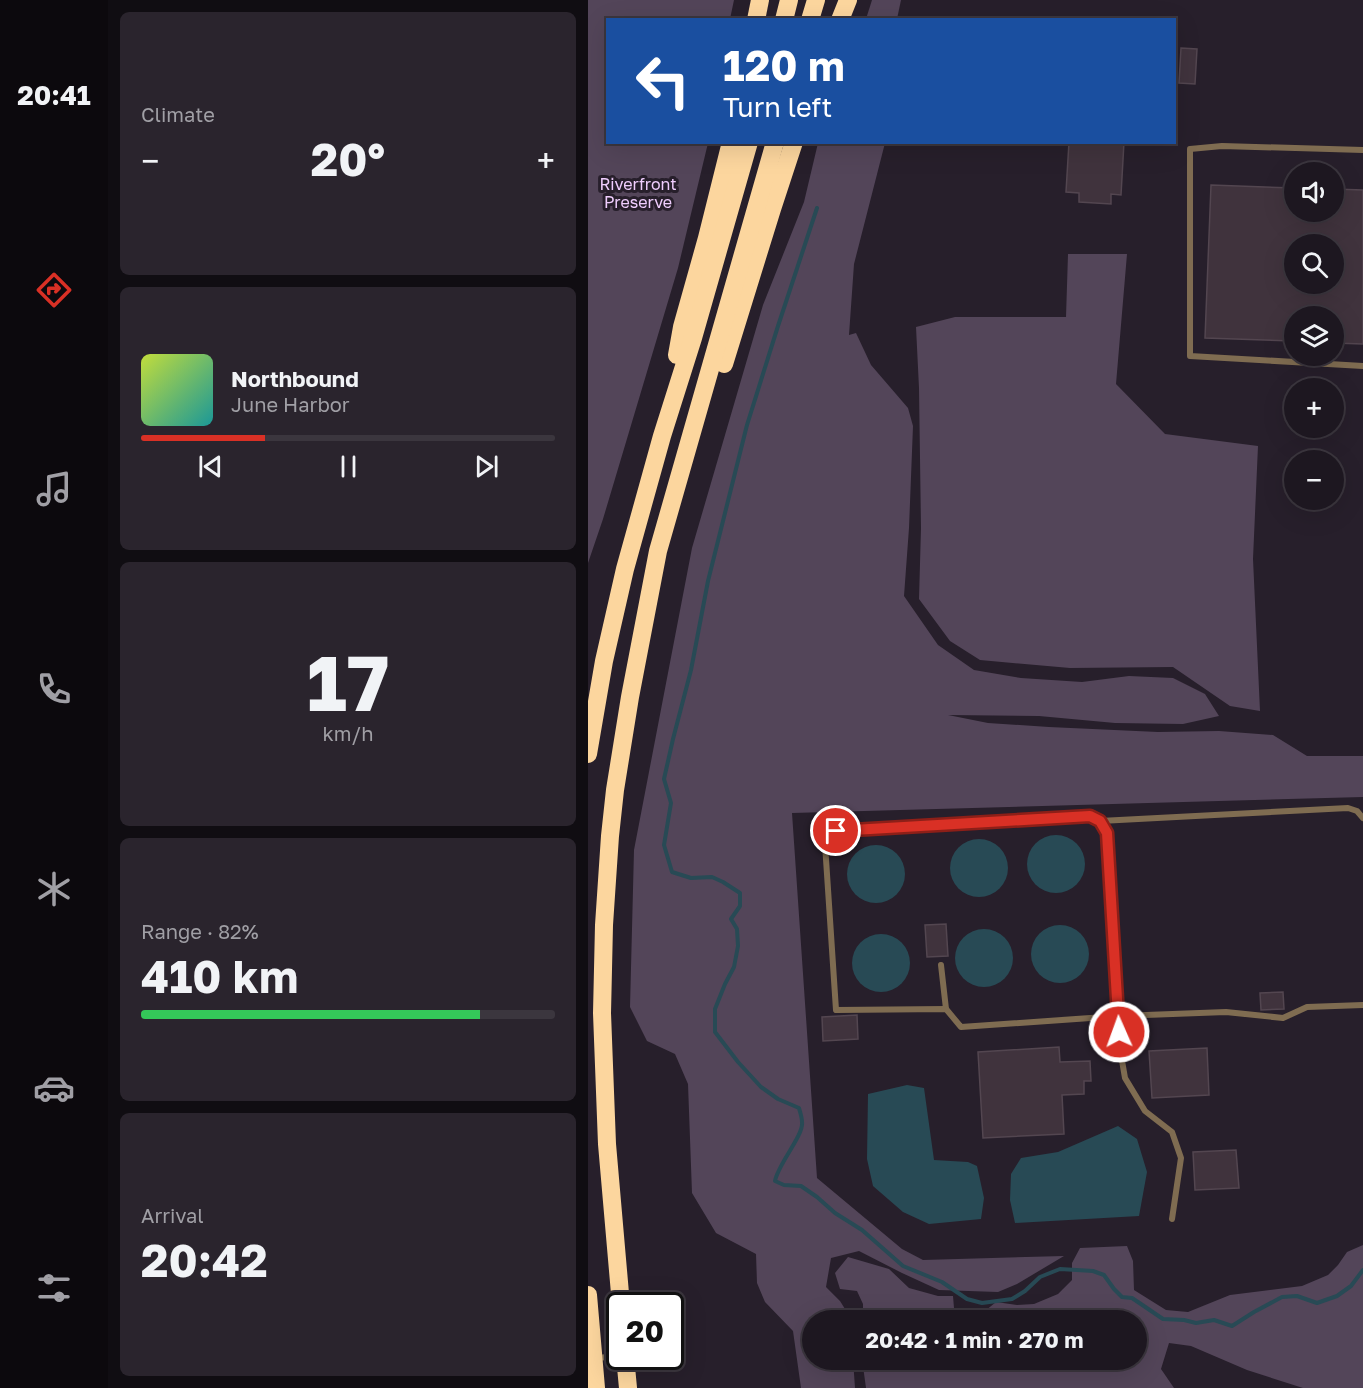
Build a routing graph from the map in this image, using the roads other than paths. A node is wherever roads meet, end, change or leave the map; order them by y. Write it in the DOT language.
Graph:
graph roads {
  1 [pos="760,0"];
  2 [pos="789,0"];
  3 [pos="816,0"];
  4 [pos="848,0"];
  5 [pos="756,18"];
  6 [pos="784,18"];
  7 [pos="811,18"];
  8 [pos="841,18"];
  9 [pos="730,144"];
  10 [pos="748,144"];
  11 [pos="774,144"];
  12 [pos="793,144"];
  13 [pos="1363,150"];
  14 [pos="1363,366"];
  15 [pos="662,436"];
  16 [pos="646,615"];
  17 [pos="588,754"];
  18 [pos="1363,818"];
  19 [pos="1100,821"];
  20 [pos="941,965"];
  21 [pos="1363,1005"];
  22 [pos="946,1009"];
  23 [pos="1119,1016"];
  24 [pos="1173,1220"];
  25 [pos="620,1292"];
  26 [pos="588,1295"];
  27 [pos="606,1357"];
  28 [pos="594,1358"];
  29 [pos="626,1370"];
  30 [pos="596,1388"];
  31 [pos="628,1388"];
  1 -- 5 [label="highway"];
  2 -- 6 [label="highway"];
  3 -- 7 [label="highway"];
  4 -- 8 [label="highway"];
  9 -- 15 [label="highway"];
  10 -- 15 [label="highway"];
  11 -- 16 [label="highway"];
  12 -- 16 [label="highway"];
  13 -- 14 [label="lane"];
  15 -- 17 [label="highway"];
  16 -- 25 [label="highway"];
  18 -- 19 [label="lane"];
  19 -- 22 [label="lane"];
  19 -- 23 [label="lane"];
  20 -- 22 [label="lane"];
  21 -- 23 [label="lane"];
  22 -- 23 [label="lane"];
  23 -- 24 [label="lane"];
  26 -- 28 [label="highway"];
  27 -- 28 [label="lane"];
  28 -- 30 [label="highway"];
  29 -- 31 [label="highway"];
}
